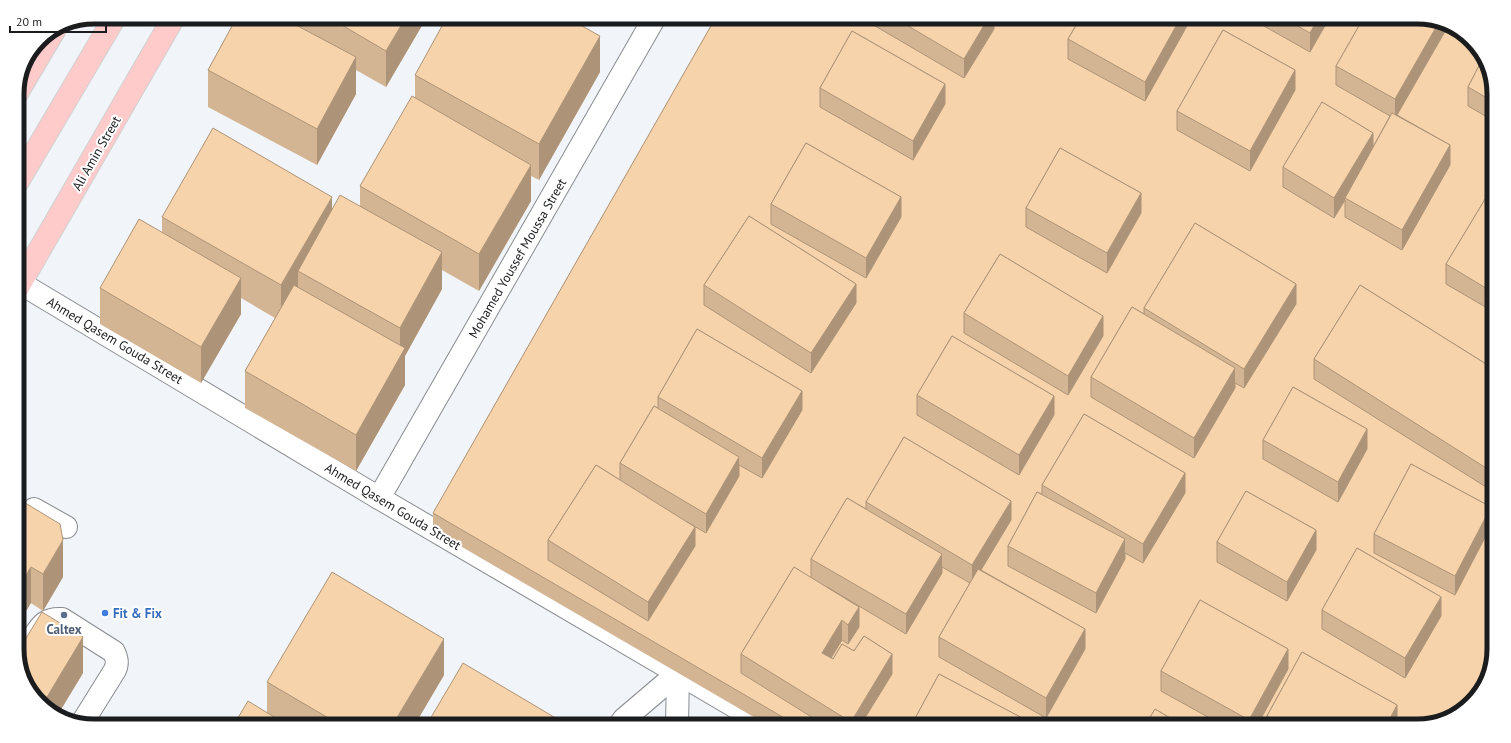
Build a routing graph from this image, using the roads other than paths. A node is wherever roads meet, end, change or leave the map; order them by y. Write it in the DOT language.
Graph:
graph roads {
  1 [pos="112,24"];
  2 [pos="170,24"];
  3 [pos="651,24"];
  4 [pos="48,41"];
  5 [pos="25,79"];
  6 [pos="24,170"];
  7 [pos="24,277"];
  8 [pos="24,289"];
  9 [pos="379,498"];
  10 [pos="24,503"];
  11 [pos="66,528"];
  12 [pos="694,646"];
  13 [pos="24,652"];
  14 [pos="678,673"];
  15 [pos="85,718"];
  16 [pos="624,719"];
  17 [pos="677,719"];
  18 [pos="756,719"];
  1 -- 6 [label="main road"];
  2 -- 7 [label="main road, Ali Amin Street"];
  3 -- 9 [label="street, Mohamed Youssef Moussa Street"];
  4 -- 5 [label="main road"];
  8 -- 9 [label="street, Ahmed Qasem Gouda Street"];
  9 -- 14 [label="street, Ahmed Qasem Gouda Street"];
  10 -- 11 [label="street"];
  12 -- 14 [label="street"];
  13 -- 15 [label="street"];
  14 -- 16 [label="street"];
  14 -- 17 [label="street"];
  14 -- 18 [label="street, Ahmed Qasem Gouda Street"];
}
